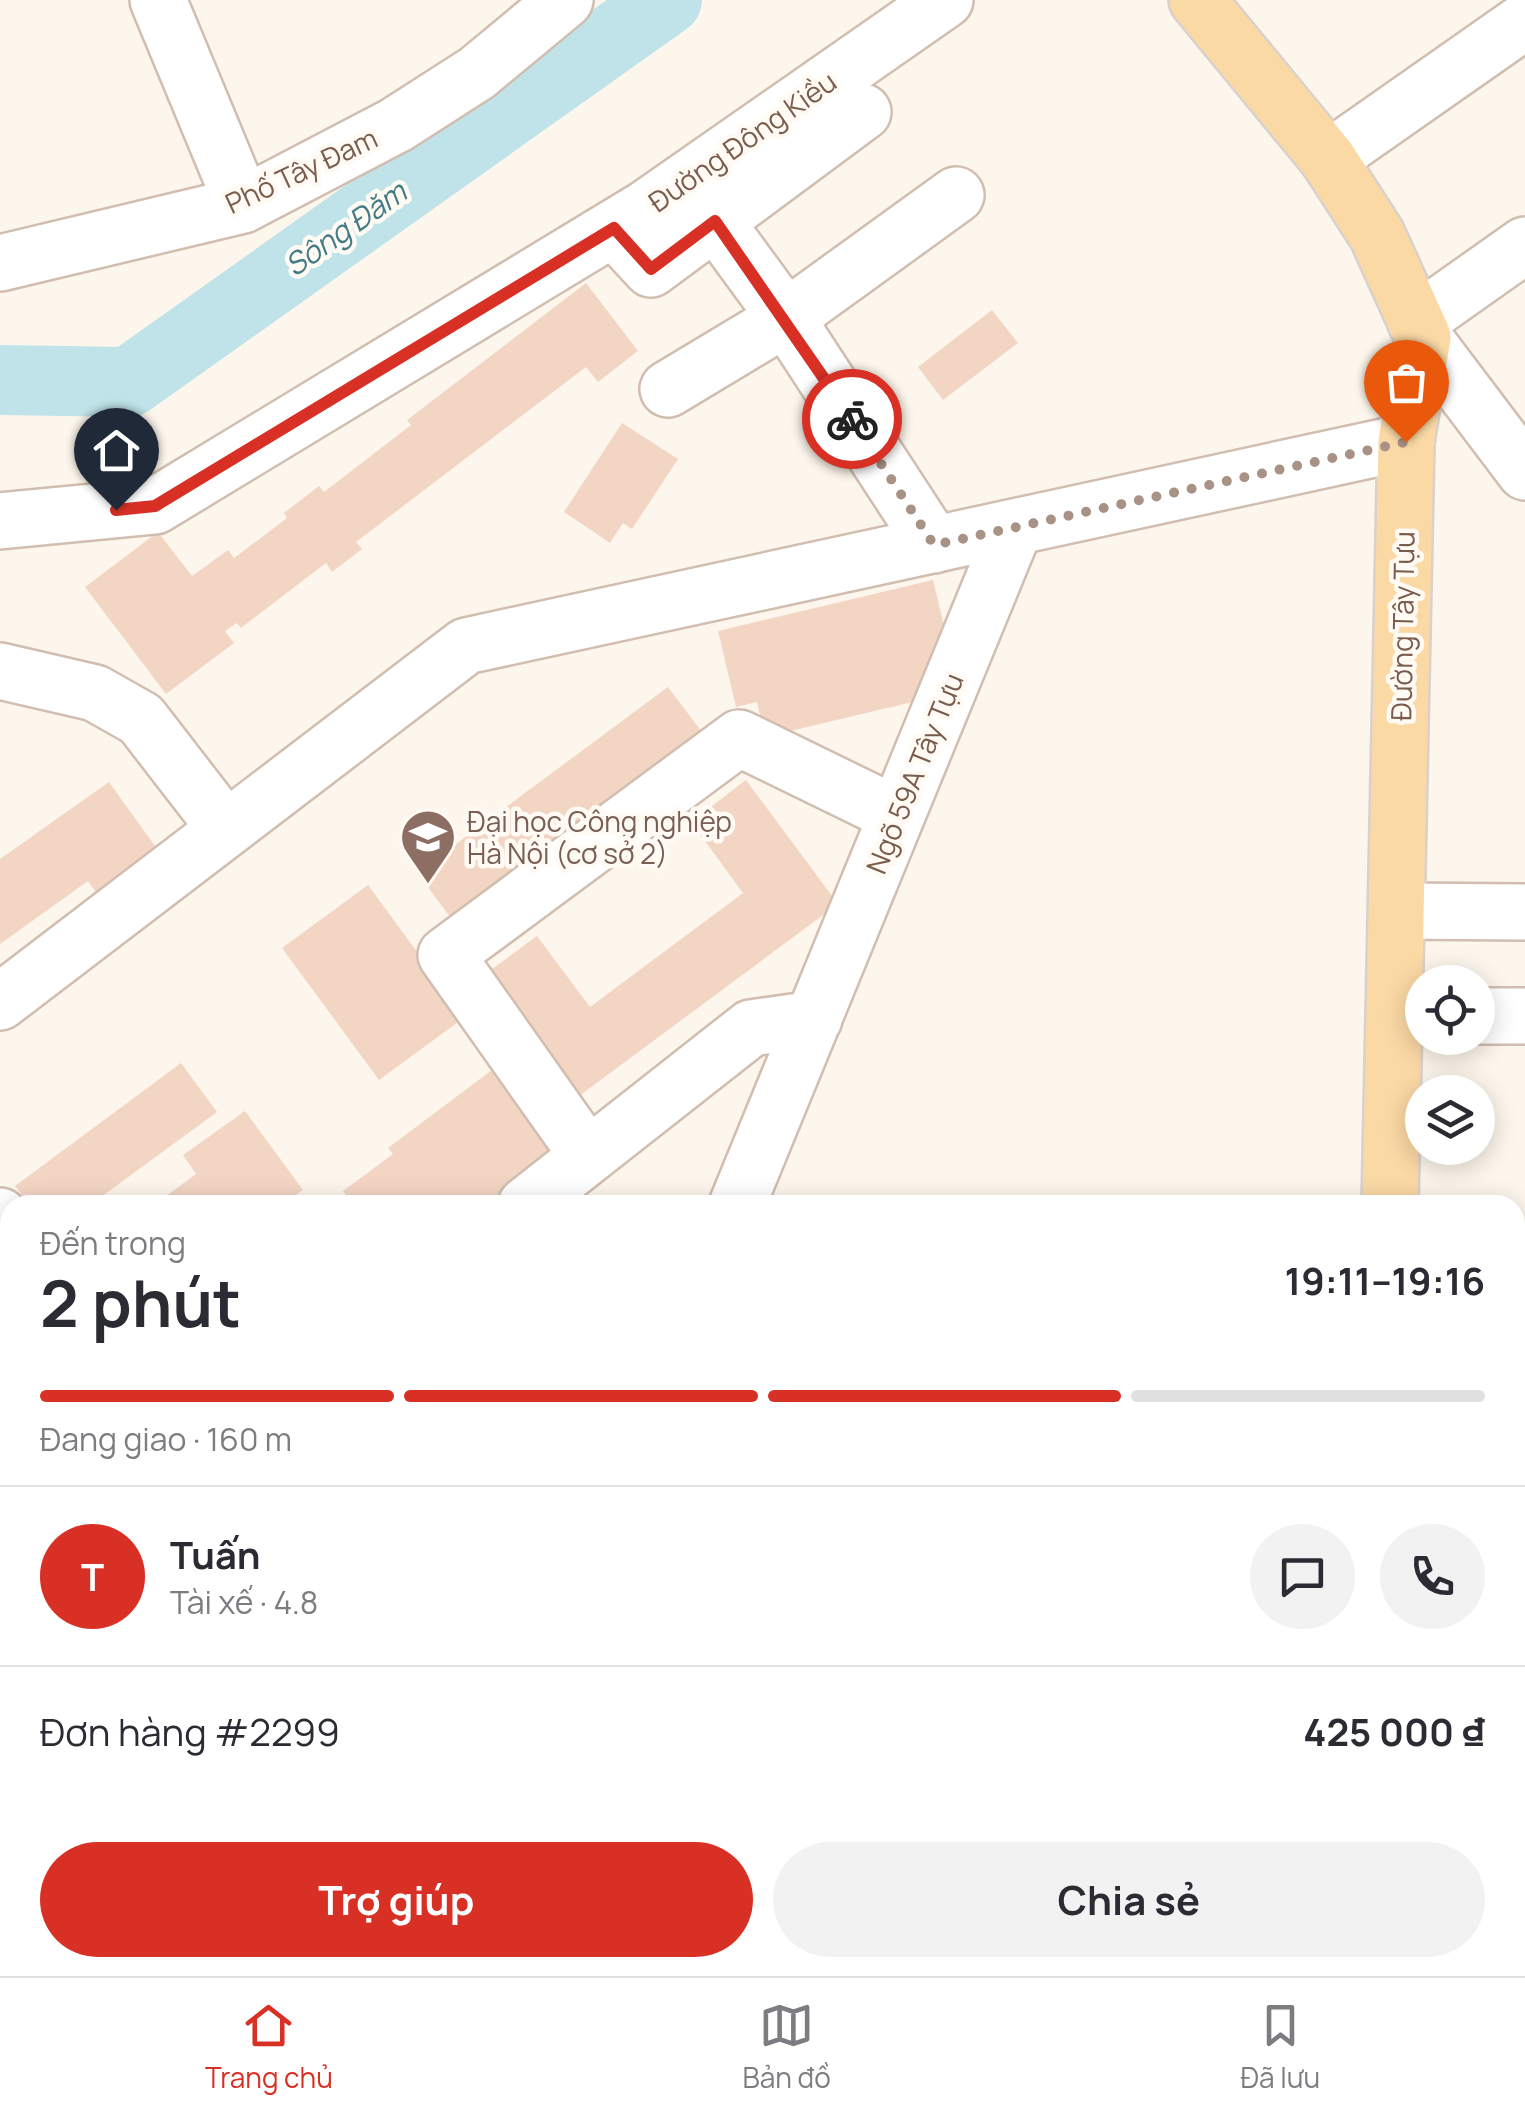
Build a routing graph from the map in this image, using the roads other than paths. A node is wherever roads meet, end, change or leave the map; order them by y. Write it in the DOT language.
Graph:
graph roads {
  1 [pos="158,0"];
  2 [pos="565,0"];
  3 [pos="945,0"];
  4 [pos="1200,1"];
  5 [pos="1525,22"];
  6 [pos="862,112"];
  7 [pos="1328,158"];
  8 [pos="956,194"];
  9 [pos="243,204"];
  10 [pos="715,221"];
  11 [pos="614,228"];
  12 [pos="1525,246"];
  13 [pos="0,264"];
  14 [pos="786,318"];
  15 [pos="1420,329"];
  16 [pos="668,389"];
  17 [pos="1406,442"];
  18 [pos="1525,472"];
  19 [pos="0,522"];
  20 [pos="1015,527"];
  21 [pos="934,545"];
  22 [pos="0,671"];
  23 [pos="897,815"];
  24 [pos="226,829"];
  25 [pos="1396,911"];
  26 [pos="1525,912"];
  27 [pos="1405,990"];
  28 [pos="0,1002"];
  29 [pos="1495,1016"];
  30 [pos="1525,1016"];
  31 [pos="814,1019"];
  32 [pos="1405,1048"];
  33 [pos="588,1156"];
  34 [pos="539,1195"];
  35 [pos="742,1195"];
  36 [pos="1391,1195"];
  1 -- 9 [label="street"];
  2 -- 9 [label="street, Phố Tây Đam"];
  3 -- 11 [label="street, Đường Đông Kiều"];
  4 -- 7 [label="main road"];
  5 -- 7 [label="street"];
  6 -- 10 [label="street"];
  7 -- 15 [label="main road"];
  8 -- 14 [label="street"];
  9 -- 13 [label="street, Phố Tây Đam"];
  10 -- 11 [label="street"];
  10 -- 14 [label="street"];
  11 -- 19 [label="street, Đường Đông Kiều"];
  12 -- 15 [label="street"];
  14 -- 16 [label="street"];
  14 -- 21 [label="street"];
  15 -- 17 [label="main road, Đường Tây Tựu"];
  15 -- 18 [label="street"];
  17 -- 20 [label="street"];
  17 -- 25 [label="main road, Đường Tây Tựu"];
  20 -- 21 [label="street"];
  20 -- 23 [label="street, Ngõ 59A Tây Tựu"];
  21 -- 24 [label="street"];
  22 -- 24 [label="street"];
  23 -- 31 [label="street, Ngõ 59A Tây Tựu"];
  23 -- 33 [label="street"];
  24 -- 28 [label="street"];
  25 -- 26 [label="street"];
  25 -- 27 [label="main road, Đường Tây Tựu"];
  29 -- 30 [label="street"];
  31 -- 33 [label="street"];
  31 -- 35 [label="street, Ngõ 59A Tây Tựu"];
  32 -- 36 [label="main road, Đường Tây Tựu"];
  33 -- 34 [label="street"];
}
